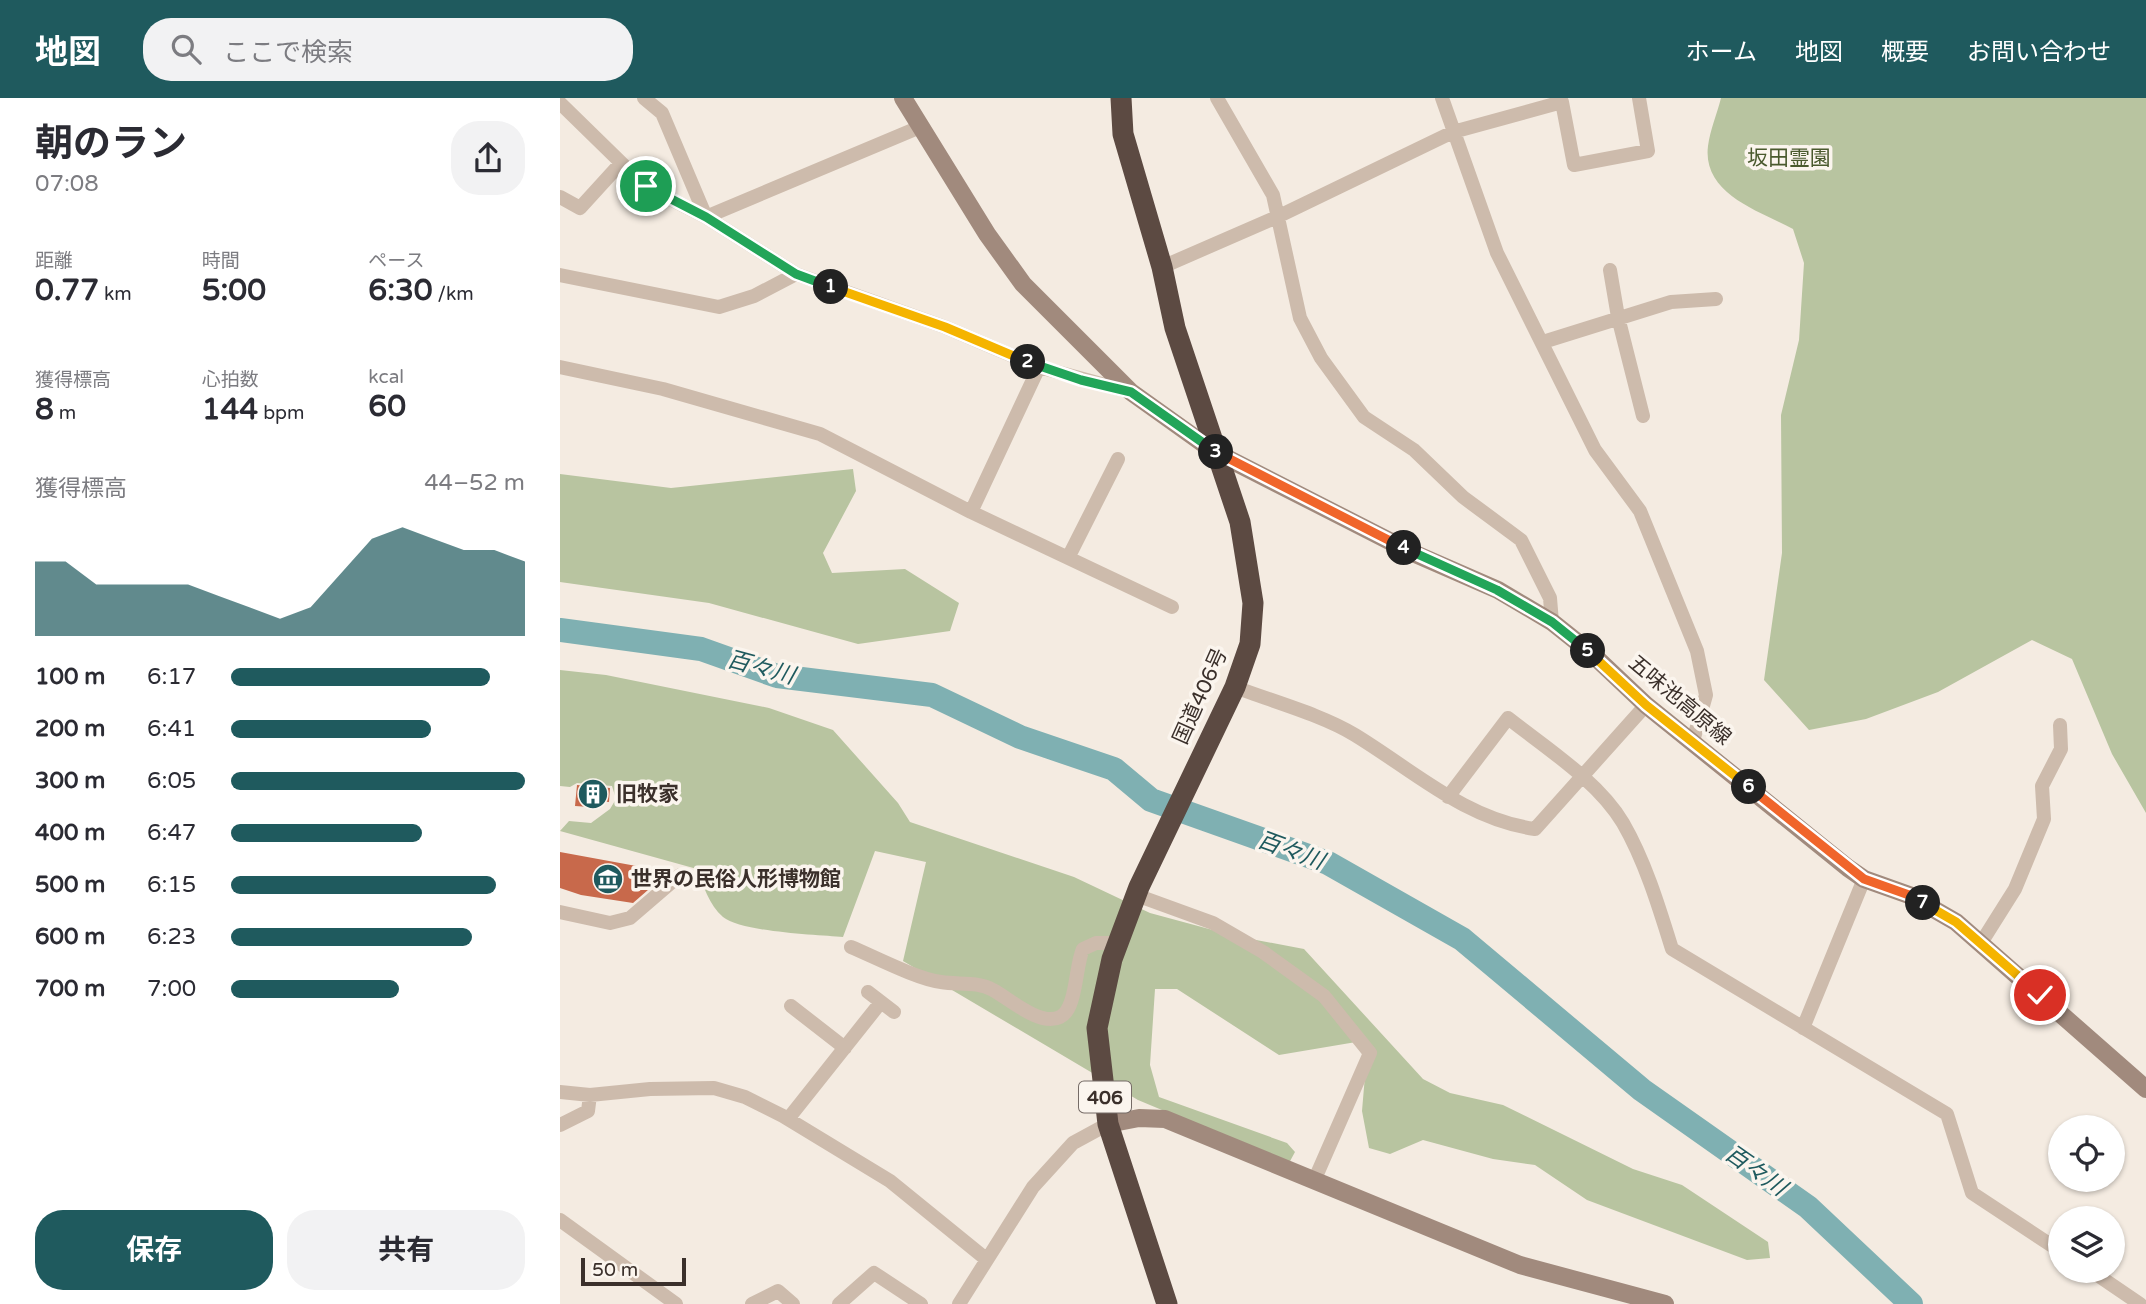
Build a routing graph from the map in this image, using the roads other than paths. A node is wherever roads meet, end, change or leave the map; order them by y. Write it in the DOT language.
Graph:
graph roads {
  1 [pos="645,98"];
  2 [pos="903,98"];
  3 [pos="1121,98"];
  4 [pos="1217,98"];
  5 [pos="1442,98"];
  6 [pos="1639,98"];
  7 [pos="1562,100"];
  8 [pos="560,103"];
  9 [pos="920,127"];
  10 [pos="1453,132"];
  11 [pos="621,163"];
  12 [pos="560,197"];
  13 [pos="706,217"];
  14 [pos="1277,217"];
  15 [pos="1162,267"];
  16 [pos="1610,270"];
  17 [pos="796,274"];
  18 [pos="560,275"];
  19 [pos="1716,299"];
  20 [pos="1618,317"];
  21 [pos="1542,342"];
  22 [pos="560,367"];
  23 [pos="1040,367"];
  24 [pos="1131,392"];
  25 [pos="1643,416"];
  26 [pos="1215,452"];
  27 [pos="1118,459"];
  28 [pos="971,512"];
  29 [pos="1069,556"];
  30 [pos="1172,607"];
  31 [pos="1552,622"];
  32 [pos="1235,687"];
  33 [pos="1646,705"];
  34 [pos="2060,726"];
  35 [pos="1693,741"];
  36 [pos="1581,775"];
  37 [pos="1448,797"];
  38 [pos="680,875"];
  39 [pos="1864,879"];
  40 [pos="1137,891"];
  41 [pos="560,912"];
  42 [pos="1118,943"];
  43 [pos="1981,943"];
  44 [pos="851,947"];
  45 [pos="868,992"];
  46 [pos="881,1002"];
  47 [pos="791,1006"];
  48 [pos="894,1012"];
  49 [pos="1803,1028"];
  50 [pos="845,1048"];
  51 [pos="2146,1089"];
  52 [pos="560,1092"];
  53 [pos="590,1095"];
  54 [pos="788,1119"];
  55 [pos="1108,1124"];
  56 [pos="560,1125"];
  57 [pos="1314,1181"];
  58 [pos="560,1220"];
  59 [pos="2048,1243"];
  60 [pos="986,1259"];
  61 [pos="2109,1283"];
  62 [pos="1627,1299"];
  63 [pos="676,1304"];
  64 [pos="752,1304"];
  65 [pos="793,1304"];
  66 [pos="839,1304"];
  67 [pos="921,1304"];
  68 [pos="960,1304"];
  69 [pos="1167,1304"];
  70 [pos="1665,1304"];
  71 [pos="2140,1304"];
  1 -- 13 [label="street"];
  2 -- 9 [label="main road, 五味池高原線"];
  3 -- 15 [label="highway, 国道406号 / 406"];
  4 -- 14 [label="street"];
  5 -- 10 [label="street"];
  6 -- 7 [label="street"];
  7 -- 10 [label="street"];
  8 -- 11 [label="street"];
  9 -- 13 [label="street"];
  9 -- 24 [label="main road, 五味池高原線"];
  10 -- 14 [label="street"];
  10 -- 21 [label="street"];
  11 -- 12 [label="street"];
  11 -- 13 [label="street"];
  13 -- 17 [label="street"];
  14 -- 15 [label="street"];
  14 -- 31 [label="street"];
  15 -- 26 [label="highway, 国道406号 / 406"];
  16 -- 20 [label="street"];
  17 -- 18 [label="street"];
  17 -- 23 [label="street"];
  19 -- 20 [label="street"];
  20 -- 21 [label="street"];
  20 -- 25 [label="street"];
  21 -- 35 [label="street"];
  22 -- 28 [label="street"];
  23 -- 24 [label="street"];
  23 -- 28 [label="street"];
  24 -- 26 [label="main road, 五味池高原線"];
  26 -- 31 [label="main road, 五味池高原線"];
  26 -- 32 [label="highway, 国道406号 / 406"];
  27 -- 29 [label="street"];
  28 -- 29 [label="street"];
  29 -- 30 [label="street"];
  31 -- 33 [label="main road, 五味池高原線"];
  32 -- 37 [label="street"];
  32 -- 40 [label="highway, 国道406号 / 406"];
  33 -- 35 [label="main road, 五味池高原線"];
  33 -- 36 [label="street"];
  34 -- 43 [label="street"];
  35 -- 39 [label="main road, 五味池高原線"];
  36 -- 37 [label="street"];
  36 -- 37 [label="street"];
  36 -- 49 [label="street"];
  38 -- 41 [label="street"];
  39 -- 43 [label="main road, 五味池高原線"];
  39 -- 49 [label="street"];
  40 -- 42 [label="highway, 国道406号 / 406"];
  40 -- 57 [label="street"];
  42 -- 44 [label="street"];
  42 -- 55 [label="highway, 国道406号 / 406"];
  43 -- 51 [label="main road, 五味池高原線"];
  45 -- 46 [label="street"];
  46 -- 48 [label="street"];
  46 -- 50 [label="street"];
  47 -- 50 [label="street"];
  49 -- 59 [label="street"];
  50 -- 54 [label="street"];
  52 -- 53 [label="street"];
  53 -- 54 [label="street"];
  53 -- 56 [label="street"];
  54 -- 60 [label="street"];
  55 -- 57 [label="main road"];
  55 -- 60 [label="street"];
  55 -- 69 [label="highway, 国道406号 / 406"];
  57 -- 62 [label="main road"];
  58 -- 63 [label="street"];
  60 -- 68 [label="street"];
  61 -- 71 [label="street"];
  62 -- 70 [label="main road"];
  64 -- 65 [label="street"];
  66 -- 67 [label="street"];
}
